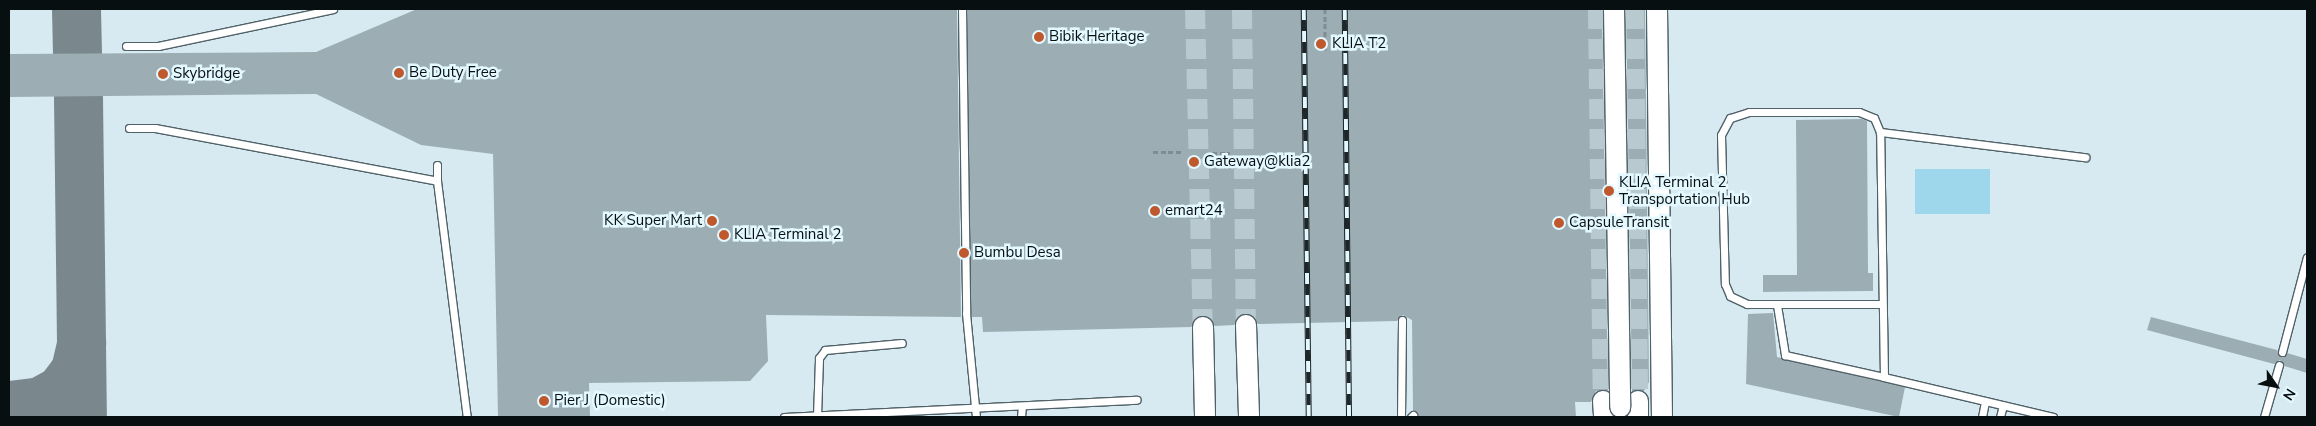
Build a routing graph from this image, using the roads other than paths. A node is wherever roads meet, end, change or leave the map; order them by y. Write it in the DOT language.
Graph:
graph roads {
  1 [pos="333,9"];
  2 [pos="962,9"];
  3 [pos="1614,9"];
  4 [pos="1656,9"];
  5 [pos="126,46"];
  6 [pos="129,128"];
  7 [pos="1880,132"];
  8 [pos="2085,157"];
  9 [pos="437,166"];
  10 [pos="437,180"];
  11 [pos="2307,257"];
  12 [pos="1882,304"];
  13 [pos="1777,305"];
  14 [pos="1402,320"];
  15 [pos="1246,325"];
  16 [pos="1203,327"];
  17 [pos="902,343"];
  18 [pos="2282,352"];
  19 [pos="2279,365"];
  20 [pos="1884,377"];
  21 [pos="1137,400"];
  22 [pos="1985,401"];
  23 [pos="2003,405"];
  24 [pos="1022,406"];
  25 [pos="973,408"];
  26 [pos="817,416"];
  27 [pos="467,417"];
  28 [pos="784,417"];
  29 [pos="976,417"];
  30 [pos="1021,417"];
  31 [pos="1205,417"];
  32 [pos="1248,417"];
  33 [pos="1401,417"];
  34 [pos="1620,417"];
  35 [pos="1662,417"];
  36 [pos="1982,417"];
  37 [pos="2000,417"];
  38 [pos="2053,417"];
  39 [pos="2264,417"];
  1 -- 5 [label="lane"];
  2 -- 25 [label="lane"];
  3 -- 34 [label="main road, bridge"];
  4 -- 35 [label="main road"];
  6 -- 10 [label="lane"];
  7 -- 8 [label="lane"];
  7 -- 12 [label="lane"];
  7 -- 13 [label="lane"];
  9 -- 10 [label="lane"];
  10 -- 27 [label="lane"];
  11 -- 18 [label="lane"];
  12 -- 13 [label="lane"];
  12 -- 20 [label="lane"];
  13 -- 20 [label="lane"];
  14 -- 33 [label="lane"];
  15 -- 32 [label="main road"];
  16 -- 31 [label="main road"];
  17 -- 26 [label="lane"];
  19 -- 39 [label="lane"];
  20 -- 22 [label="lane"];
  21 -- 24 [label="lane"];
  22 -- 23 [label="lane"];
  22 -- 36 [label="lane"];
  23 -- 37 [label="lane"];
  23 -- 38 [label="lane"];
  24 -- 25 [label="lane"];
  24 -- 30 [label="lane"];
  25 -- 26 [label="lane"];
  25 -- 29 [label="lane"];
  26 -- 28 [label="lane"];
}
